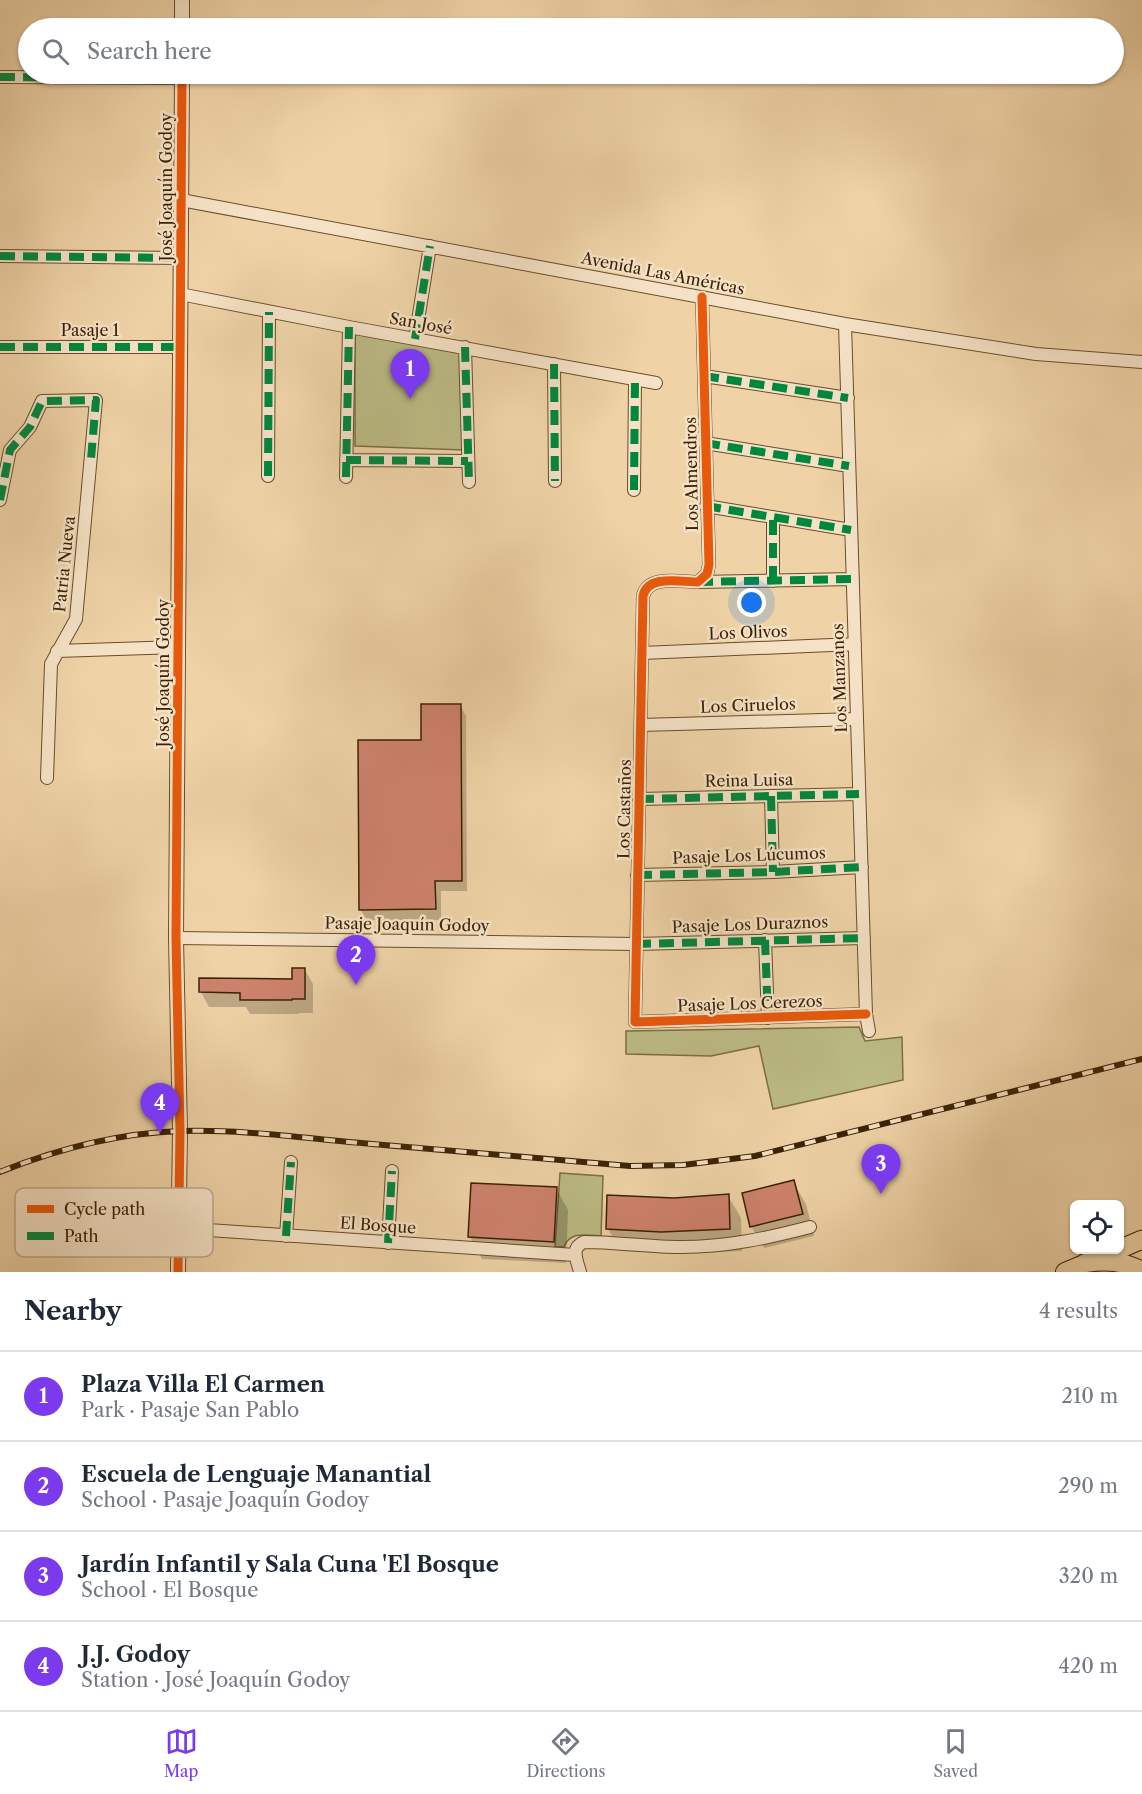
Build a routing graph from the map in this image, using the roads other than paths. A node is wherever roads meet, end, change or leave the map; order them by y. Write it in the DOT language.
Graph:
graph roads {
  1 [pos="182,0"];
  2 [pos="182,18"];
  3 [pos="0,77"];
  4 [pos="18,77"];
  5 [pos="182,84"];
  6 [pos="181,200"];
  7 [pos="430,246"];
  8 [pos="0,256"];
  9 [pos="181,258"];
  10 [pos="180,294"];
  11 [pos="702,297"];
  12 [pos="269,312"];
  13 [pos="845,324"];
  14 [pos="349,327"];
  15 [pos="415,339"];
  16 [pos="0,346"];
  17 [pos="180,347"];
  18 [pos="465,347"];
  19 [pos="1142,362"];
  20 [pos="554,364"];
  21 [pos="704,376"];
  22 [pos="635,379"];
  23 [pos="656,383"];
  24 [pos="848,398"];
  25 [pos="705,443"];
  26 [pos="346,460"];
  27 [pos="468,461"];
  28 [pos="849,466"];
  29 [pos="268,476"];
  30 [pos="346,477"];
  31 [pos="555,481"];
  32 [pos="469,482"];
  33 [pos="634,490"];
  34 [pos="0,500"];
  35 [pos="706,506"];
  36 [pos="773,517"];
  37 [pos="851,530"];
  38 [pos="853,579"];
  39 [pos="773,581"];
  40 [pos="698,582"];
  41 [pos="855,644"];
  42 [pos="178,647"];
  43 [pos="57,651"];
  44 [pos="642,653"];
  45 [pos="857,719"];
  46 [pos="641,725"];
  47 [pos="47,778"];
  48 [pos="859,794"];
  49 [pos="771,796"];
  50 [pos="639,799"];
  51 [pos="862,867"];
  52 [pos="773,872"];
  53 [pos="637,875"];
  54 [pos="176,938"];
  55 [pos="864,938"];
  56 [pos="765,940"];
  57 [pos="636,944"];
  58 [pos="866,1014"];
  59 [pos="768,1018"];
  60 [pos="635,1022"];
  61 [pos="869,1031"];
  62 [pos="291,1162"];
  63 [pos="392,1171"];
  64 [pos="179,1188"];
  65 [pos="810,1227"];
  66 [pos="213,1231"];
  67 [pos="286,1236"];
  68 [pos="1142,1240"];
  69 [pos="388,1242"];
  70 [pos="1124,1247"];
  71 [pos="1107,1254"];
  72 [pos="575,1255"];
  73 [pos="178,1257"];
  74 [pos="1085,1263"];
  75 [pos="1142,1271"];
  76 [pos="178,1272"];
  77 [pos="580,1272"];
  78 [pos="1065,1272"];
  1 -- 2 [label="street"];
  3 -- 4 [label="street"];
  5 -- 6 [label="street, José Joaquín Godoy"];
  6 -- 7 [label="street, Avenida Las Américas"];
  6 -- 9 [label="street, José Joaquín Godoy"];
  7 -- 11 [label="street, Avenida Las Américas"];
  7 -- 15 [label="street"];
  8 -- 9 [label="street"];
  9 -- 10 [label="street, José Joaquín Godoy"];
  10 -- 12 [label="street, San José"];
  10 -- 17 [label="street, José Joaquín Godoy"];
  11 -- 13 [label="street, Avenida Las Américas"];
  11 -- 21 [label="street, Los Almendros"];
  12 -- 14 [label="street, San José"];
  12 -- 29 [label="street"];
  13 -- 19 [label="street, Avenida Las Américas"];
  13 -- 24 [label="street, Los Manzanos"];
  14 -- 15 [label="street, San José"];
  14 -- 26 [label="street"];
  15 -- 18 [label="street, San José"];
  16 -- 17 [label="street, Pasaje 1"];
  17 -- 42 [label="street, José Joaquín Godoy"];
  18 -- 20 [label="street, San José"];
  18 -- 27 [label="street"];
  20 -- 22 [label="street, San José"];
  20 -- 31 [label="street"];
  21 -- 24 [label="street"];
  21 -- 25 [label="street, Los Almendros"];
  22 -- 23 [label="street, San José"];
  22 -- 33 [label="street"];
  24 -- 28 [label="street, Los Manzanos"];
  25 -- 28 [label="street"];
  25 -- 35 [label="street, Los Almendros"];
  26 -- 27 [label="street"];
  26 -- 30 [label="street"];
  27 -- 32 [label="street"];
  28 -- 37 [label="street, Los Manzanos"];
  34 -- 43 [label="street, Patria Nueva"];
  35 -- 36 [label="street"];
  35 -- 40 [label="street, Los Almendros"];
  36 -- 37 [label="street"];
  36 -- 39 [label="street"];
  37 -- 38 [label="street, Los Manzanos"];
  38 -- 39 [label="street"];
  38 -- 41 [label="street, Los Manzanos"];
  39 -- 40 [label="street"];
  40 -- 44 [label="street, Los Castaños"];
  41 -- 44 [label="street, Los Olivos"];
  41 -- 45 [label="street, Los Manzanos"];
  42 -- 43 [label="street"];
  42 -- 54 [label="street, José Joaquín Godoy"];
  43 -- 47 [label="street, Patria Nueva"];
  44 -- 46 [label="street, Los Castaños"];
  45 -- 46 [label="street, Los Ciruelos"];
  45 -- 48 [label="street, Los Manzanos"];
  46 -- 50 [label="street, Los Castaños"];
  48 -- 49 [label="street, Reina Luisa"];
  48 -- 51 [label="street, Los Manzanos"];
  49 -- 50 [label="street, Reina Luisa"];
  49 -- 52 [label="street"];
  50 -- 53 [label="street, Los Castaños"];
  51 -- 52 [label="street, Pasaje Los Lúcumos"];
  51 -- 55 [label="street, Los Manzanos"];
  52 -- 53 [label="street, Pasaje Los Lúcumos"];
  53 -- 57 [label="street, Los Castaños"];
  54 -- 57 [label="street, Pasaje Joaquín Godoy"];
  54 -- 64 [label="street, José Joaquín Godoy"];
  55 -- 56 [label="street, Pasaje Los Duraznos"];
  55 -- 58 [label="street, Los Manzanos"];
  56 -- 57 [label="street, Pasaje Los Duraznos"];
  56 -- 59 [label="street"];
  57 -- 60 [label="street, Los Castaños"];
  58 -- 59 [label="street, Pasaje Los Cerezos"];
  58 -- 61 [label="street, Los Manzanos"];
  59 -- 60 [label="street, Pasaje Los Cerezos"];
  62 -- 67 [label="street"];
  63 -- 69 [label="street"];
  65 -- 72 [label="street"];
  66 -- 67 [label="street, El Bosque"];
  67 -- 69 [label="street, El Bosque"];
  68 -- 70 [label="main road"];
  69 -- 72 [label="street, El Bosque"];
  71 -- 74 [label="main road"];
  72 -- 77 [label="street"];
  73 -- 76 [label="street, José Joaquín Godoy"];
  74 -- 75 [label="main road"];
  74 -- 78 [label="main road"];
}
